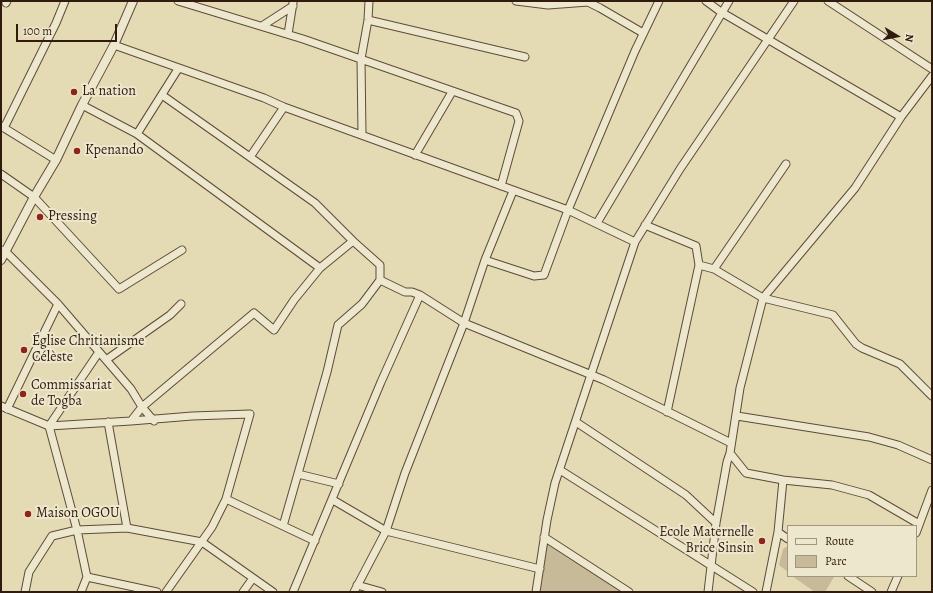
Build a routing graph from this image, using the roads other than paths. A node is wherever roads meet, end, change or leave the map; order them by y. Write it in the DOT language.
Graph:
graph roads {
  1 [pos="66,1"];
  2 [pos="133,1"];
  3 [pos="178,1"];
  4 [pos="369,1"];
  5 [pos="516,1"];
  6 [pos="659,1"];
  7 [pos="706,1"];
  8 [pos="729,1"];
  9 [pos="794,1"];
  10 [pos="828,1"];
  11 [pos="588,2"];
  12 [pos="293,3"];
  13 [pos="721,12"];
  14 [pos="368,20"];
  15 [pos="262,26"];
  16 [pos="643,33"];
  17 [pos="288,34"];
  18 [pos="768,39"];
  19 [pos="114,45"];
  20 [pos="525,57"];
  21 [pos="361,59"];
  22 [pos="178,69"];
  23 [pos="932,69"];
  24 [pos="932,76"];
  25 [pos="452,92"];
  26 [pos="162,95"];
  27 [pos="82,105"];
  28 [pos="284,107"];
  29 [pos="902,117"];
  30 [pos="2,127"];
  31 [pos="137,134"];
  32 [pos="362,136"];
  33 [pos="415,155"];
  34 [pos="250,157"];
  35 [pos="56,160"];
  36 [pos="786,164"];
  37 [pos="1,174"];
  38 [pos="501,186"];
  39 [pos="513,191"];
  40 [pos="34,197"];
  41 [pos="568,210"];
  42 [pos="597,223"];
  43 [pos="646,225"];
  44 [pos="353,241"];
  45 [pos="635,242"];
  46 [pos="182,250"];
  47 [pos="3,251"];
  48 [pos="1,260"];
  49 [pos="485,260"];
  50 [pos="698,265"];
  51 [pos="320,268"];
  52 [pos="714,269"];
  53 [pos="380,280"];
  54 [pos="420,295"];
  55 [pos="763,298"];
  56 [pos="58,304"];
  57 [pos="181,304"];
  58 [pos="464,323"];
  59 [pos="99,352"];
  60 [pos="106,360"];
  61 [pos="591,375"];
  62 [pos="932,396"];
  63 [pos="142,407"];
  64 [pos="4,408"];
  65 [pos="667,412"];
  66 [pos="737,416"];
  67 [pos="131,421"];
  68 [pos="154,421"];
  69 [pos="108,422"];
  70 [pos="576,422"];
  71 [pos="49,426"];
  72 [pos="731,443"];
  73 [pos="730,452"];
  74 [pos="932,460"];
  75 [pos="560,470"];
  76 [pos="298,474"];
  77 [pos="783,480"];
  78 [pos="339,484"];
  79 [pos="932,490"];
  80 [pos="226,499"];
  81 [pos="332,500"];
  82 [pos="716,523"];
  83 [pos="919,524"];
  84 [pos="283,526"];
  85 [pos="126,528"];
  86 [pos="77,530"];
  87 [pos="917,530"];
  88 [pos="386,531"];
  89 [pos="778,532"];
  90 [pos="544,537"];
  91 [pos="787,537"];
  92 [pos="315,541"];
  93 [pos="202,542"];
  94 [pos="711,567"];
  95 [pos="540,569"];
  96 [pos="87,577"];
  97 [pos="850,577"];
  98 [pos="898,577"];
  99 [pos="253,578"];
  100 [pos="355,589"];
  101 [pos="25,592"];
  102 [pos="81,592"];
  103 [pos="157,592"];
  104 [pos="166,592"];
  105 [pos="243,592"];
  106 [pos="273,592"];
  107 [pos="293,592"];
  108 [pos="382,592"];
  109 [pos="536,592"];
  110 [pos="628,592"];
  111 [pos="708,592"];
  112 [pos="753,592"];
  113 [pos="766,592"];
  114 [pos="872,592"];
  115 [pos="891,592"];
  1 -- 30 [label="street"];
  2 -- 19 [label="street"];
  3 -- 15 [label="street"];
  4 -- 14 [label="street"];
  5 -- 11 [label="street"];
  6 -- 16 [label="street"];
  7 -- 13 [label="street"];
  8 -- 13 [label="street"];
  9 -- 18 [label="street"];
  10 -- 23 [label="street"];
  11 -- 16 [label="street"];
  12 -- 15 [label="street"];
  12 -- 17 [label="street"];
  13 -- 18 [label="street"];
  13 -- 42 [label="street"];
  14 -- 20 [label="street"];
  14 -- 21 [label="street"];
  15 -- 17 [label="street"];
  16 -- 41 [label="street"];
  17 -- 21 [label="street"];
  18 -- 29 [label="street"];
  18 -- 43 [label="street"];
  19 -- 22 [label="street"];
  19 -- 27 [label="street"];
  21 -- 25 [label="street"];
  21 -- 32 [label="street"];
  22 -- 26 [label="street"];
  22 -- 28 [label="street"];
  24 -- 29 [label="street"];
  25 -- 33 [label="street"];
  25 -- 38 [label="street"];
  26 -- 31 [label="street"];
  26 -- 34 [label="street"];
  27 -- 31 [label="street"];
  27 -- 35 [label="street"];
  28 -- 32 [label="street"];
  28 -- 34 [label="street"];
  29 -- 55 [label="street"];
  30 -- 35 [label="street"];
  31 -- 51 [label="street"];
  32 -- 33 [label="street"];
  33 -- 38 [label="street"];
  34 -- 44 [label="street"];
  35 -- 40 [label="street"];
  36 -- 52 [label="street"];
  37 -- 40 [label="street"];
  38 -- 39 [label="street"];
  39 -- 41 [label="street"];
  39 -- 49 [label="street"];
  40 -- 46 [label="street"];
  40 -- 47 [label="street"];
  41 -- 42 [label="street"];
  41 -- 49 [label="street"];
  42 -- 45 [label="street"];
  43 -- 45 [label="street"];
  43 -- 50 [label="street"];
  44 -- 51 [label="street"];
  44 -- 53 [label="street"];
  45 -- 61 [label="street"];
  47 -- 48 [label="street"];
  47 -- 56 [label="street"];
  49 -- 58 [label="street"];
  50 -- 52 [label="street"];
  50 -- 65 [label="street"];
  51 -- 63 [label="street"];
  52 -- 55 [label="street"];
  53 -- 54 [label="street"];
  53 -- 76 [label="street"];
  54 -- 58 [label="street"];
  54 -- 78 [label="street"];
  55 -- 62 [label="street"];
  55 -- 66 [label="street"];
  56 -- 59 [label="street"];
  56 -- 64 [label="street"];
  57 -- 60 [label="street"];
  58 -- 61 [label="street"];
  58 -- 88 [label="street"];
  59 -- 60 [label="street"];
  59 -- 71 [label="street"];
  60 -- 63 [label="street"];
  61 -- 65 [label="street"];
  61 -- 70 [label="street"];
  63 -- 67 [label="street"];
  63 -- 68 [label="street"];
  64 -- 71 [label="street"];
  65 -- 72 [label="street"];
  66 -- 72 [label="street"];
  66 -- 74 [label="street"];
  67 -- 68 [label="street"];
  67 -- 69 [label="street"];
  68 -- 80 [label="street"];
  69 -- 71 [label="street"];
  69 -- 85 [label="street"];
  70 -- 75 [label="street"];
  70 -- 82 [label="street"];
  71 -- 86 [label="street"];
  72 -- 73 [label="street"];
  73 -- 77 [label="street"];
  73 -- 82 [label="street"];
  75 -- 90 [label="street"];
  75 -- 94 [label="street"];
  76 -- 78 [label="street"];
  76 -- 84 [label="street"];
  77 -- 83 [label="street"];
  77 -- 89 [label="street"];
  78 -- 81 [label="street"];
  79 -- 83 [label="street"];
  80 -- 84 [label="street"];
  80 -- 93 [label="street"];
  81 -- 88 [label="street"];
  81 -- 92 [label="street"];
  82 -- 94 [label="street"];
  83 -- 87 [label="street"];
  84 -- 92 [label="street"];
  85 -- 86 [label="street"];
  85 -- 93 [label="street"];
  86 -- 96 [label="street"];
  86 -- 101 [label="street"];
  88 -- 95 [label="street"];
  88 -- 100 [label="street"];
  89 -- 91 [label="street"];
  89 -- 113 [label="street"];
  90 -- 95 [label="street"];
  90 -- 110 [label="street"];
  92 -- 107 [label="street"];
  93 -- 99 [label="street"];
  93 -- 104 [label="street"];
  94 -- 111 [label="street"];
  94 -- 112 [label="street"];
  95 -- 109 [label="street"];
  96 -- 102 [label="street"];
  96 -- 103 [label="street"];
  97 -- 114 [label="street"];
  98 -- 115 [label="street"];
  99 -- 105 [label="street"];
  99 -- 106 [label="street"];
  100 -- 108 [label="street"];
}
